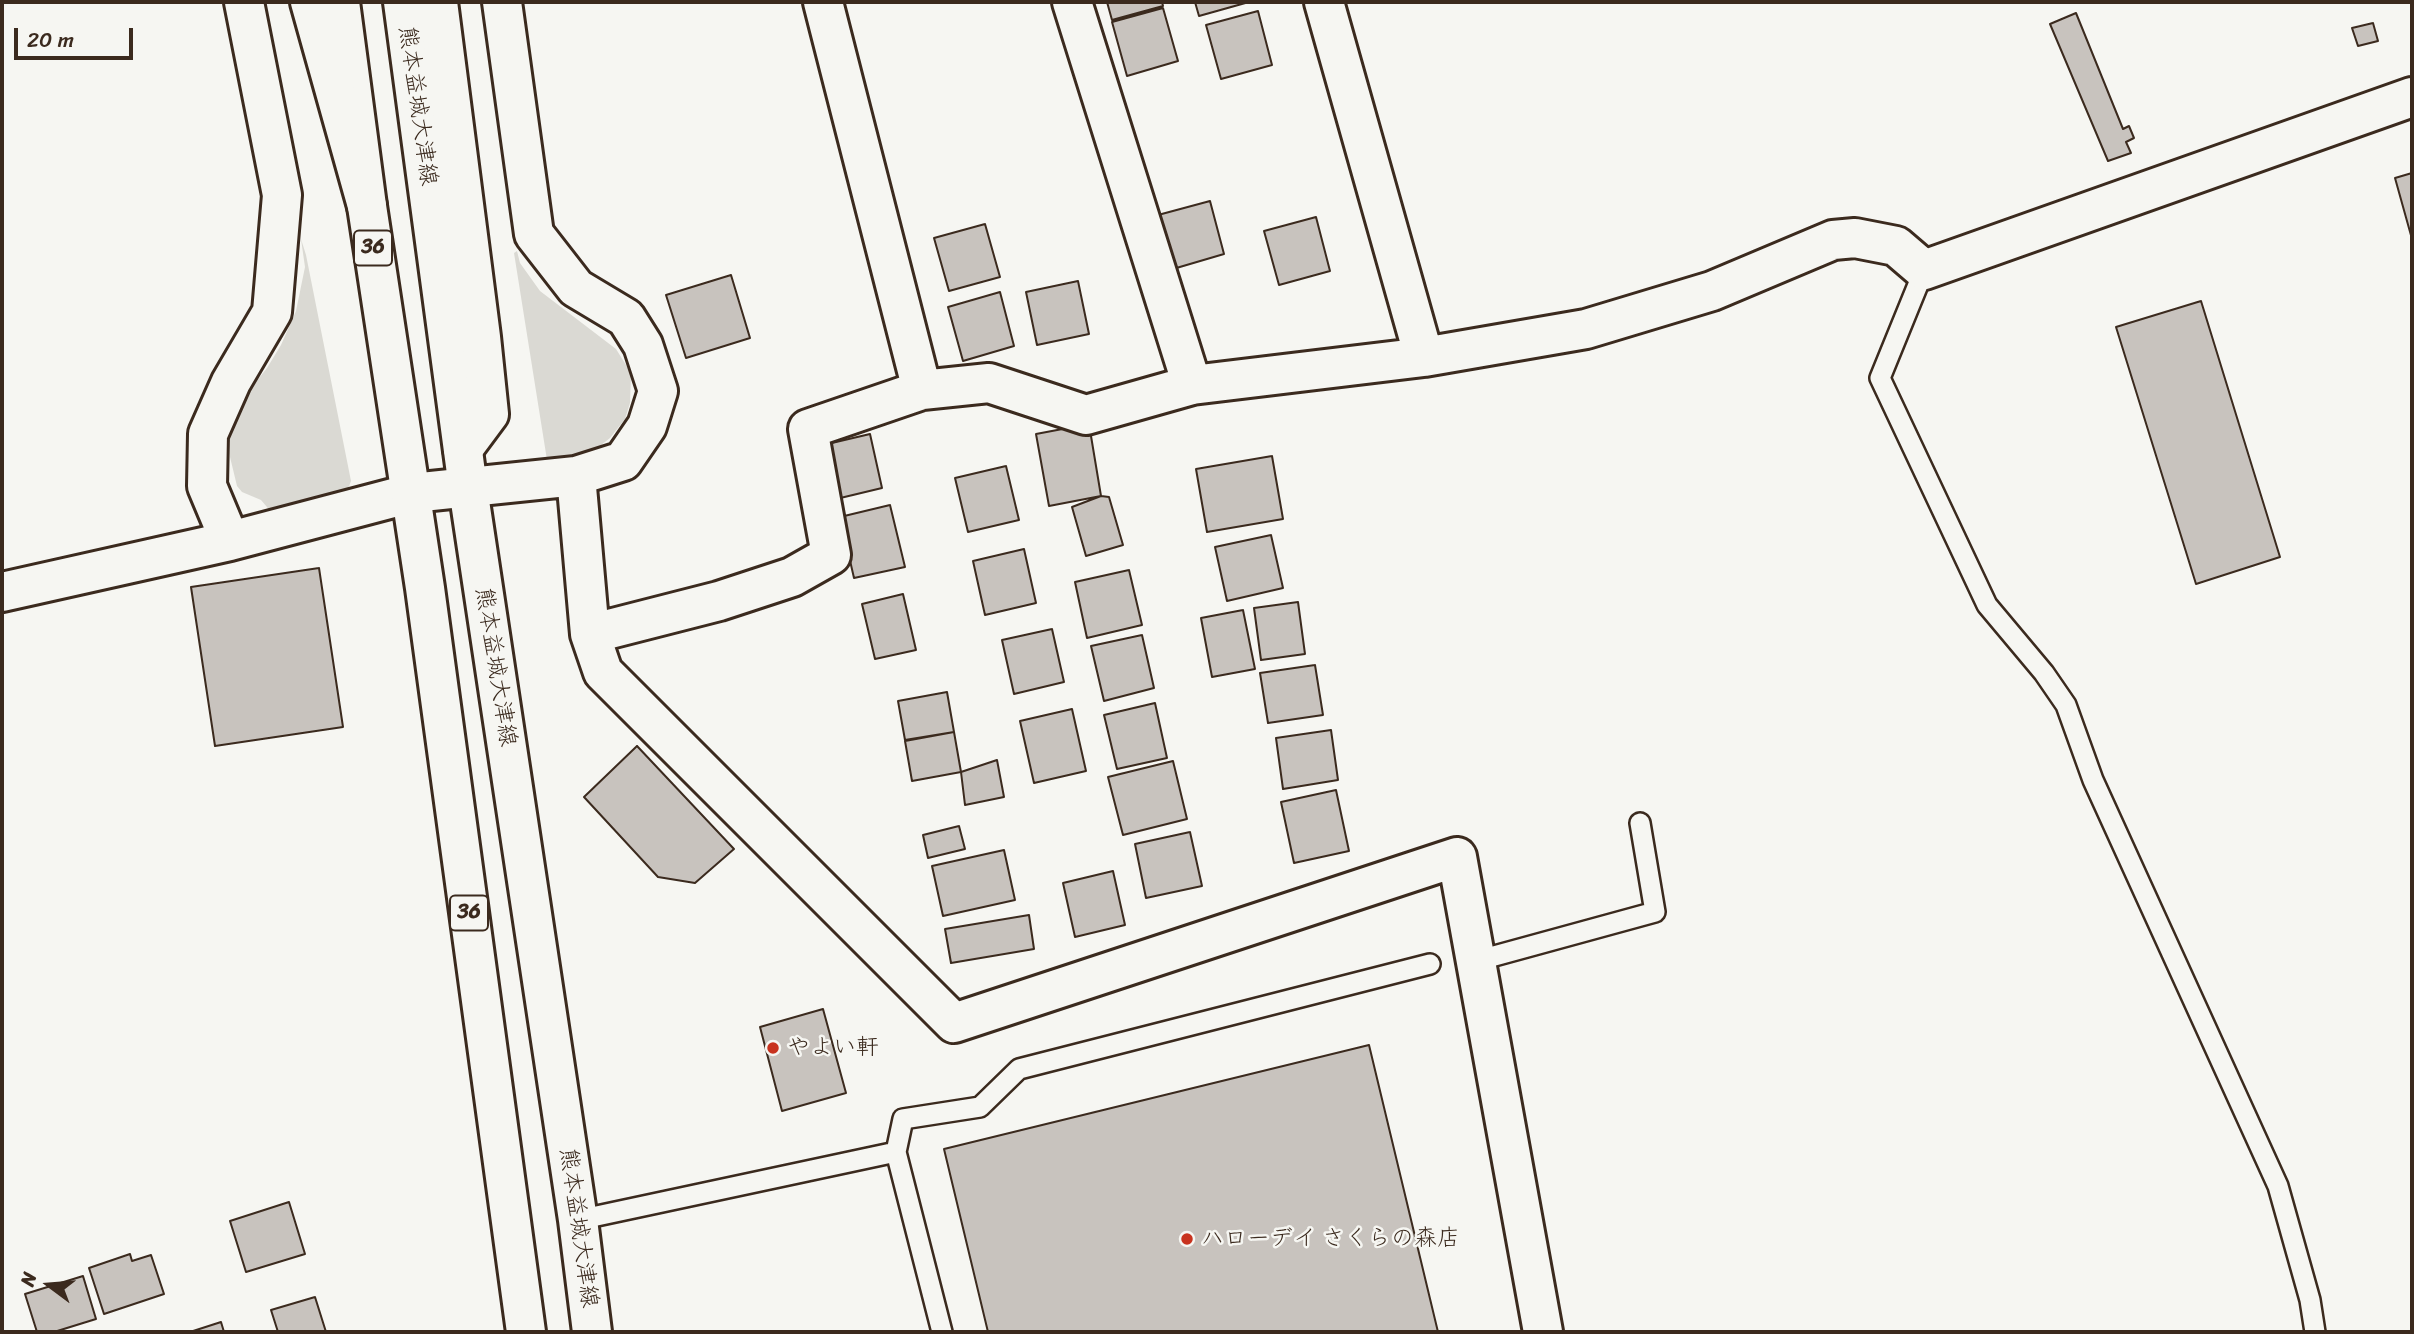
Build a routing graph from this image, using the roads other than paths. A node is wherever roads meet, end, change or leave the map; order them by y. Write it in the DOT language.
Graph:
graph roads {
  1 [pos="244,2"];
  2 [pos="310,2"];
  3 [pos="340,2"];
  4 [pos="403,2"];
  5 [pos="438,2"];
  6 [pos="502,2"];
  7 [pos="823,2"];
  8 [pos="1072,2"];
  9 [pos="1324,2"];
  10 [pos="2412,97"];
  11 [pos="367,206"];
  12 [pos="1924,270"];
  13 [pos="1424,358"];
  14 [pos="1192,385"];
  15 [pos="922,390"];
  16 [pos="464,449"];
  17 [pos="576,476"];
  18 [pos="468,488"];
  19 [pos="412,493"];
  20 [pos="230,541"];
  21 [pos="2,592"];
  22 [pos="590,634"];
  23 [pos="1640,823"];
  24 [pos="1476,961"];
  25 [pos="1430,964"];
  26 [pos="896,1152"];
  27 [pos="578,1220"];
  28 [pos="526,1332"];
  29 [pos="592,1332"];
  30 [pos="942,1332"];
  31 [pos="1543,1332"];
  32 [pos="2315,1332"];
  1 -- 20 [label="main road"];
  2 -- 11 [label="main road"];
  3 -- 11 [label="main road, 36"];
  4 -- 16 [label="main road, 熊本益城大津線"];
  5 -- 16 [label="main road"];
  6 -- 17 [label="main road"];
  7 -- 15 [label="main road"];
  8 -- 14 [label="main road"];
  9 -- 13 [label="main road"];
  10 -- 12 [label="main road"];
  11 -- 19 [label="main road, 36"];
  12 -- 13 [label="main road"];
  12 -- 32 [label="lane"];
  13 -- 14 [label="main road"];
  14 -- 15 [label="main road"];
  15 -- 22 [label="main road"];
  16 -- 18 [label="main road, 熊本益城大津線"];
  17 -- 18 [label="main road"];
  17 -- 22 [label="main road"];
  18 -- 19 [label="main road"];
  18 -- 27 [label="main road, 熊本益城大津線"];
  19 -- 20 [label="main road"];
  19 -- 28 [label="main road, 36"];
  20 -- 21 [label="main road"];
  22 -- 24 [label="main road"];
  23 -- 24 [label="lane"];
  24 -- 31 [label="main road"];
  25 -- 26 [label="lane"];
  26 -- 27 [label="lane"];
  26 -- 30 [label="lane"];
  27 -- 29 [label="main road, 熊本益城大津線"];
}
